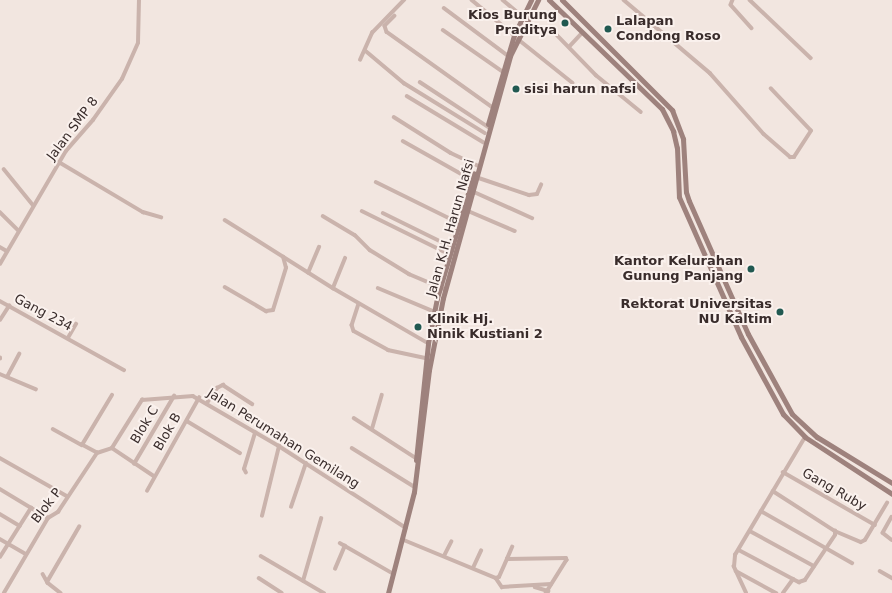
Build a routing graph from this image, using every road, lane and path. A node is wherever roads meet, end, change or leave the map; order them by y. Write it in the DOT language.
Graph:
graph roads {
  1 [pos="139,0"];
  2 [pos="404,0"];
  3 [pos="472,0"];
  4 [pos="503,0"];
  5 [pos="531,0"];
  6 [pos="538,0"];
  7 [pos="549,0"];
  8 [pos="562,0"];
  9 [pos="624,0"];
  10 [pos="733,0"];
  11 [pos="750,0"];
  12 [pos="444,8"];
  13 [pos="395,16"];
  14 [pos="522,16"];
  15 [pos="527,20"];
  16 [pos="752,28"];
  17 [pos="443,30"];
  18 [pos="582,33"];
  19 [pos="557,35"];
  20 [pos="516,37"];
  21 [pos="569,47"];
  22 [pos="366,51"];
  23 [pos="507,55"];
  24 [pos="811,58"];
  25 [pos="360,60"];
  26 [pos="502,71"];
  27 [pos="420,82"];
  28 [pos="573,83"];
  29 [pos="771,89"];
  30 [pos="407,96"];
  31 [pos="492,107"];
  32 [pos="641,112"];
  33 [pos="394,117"];
  34 [pos="489,127"];
  35 [pos="485,133"];
  36 [pos="403,142"];
  37 [pos="483,142"];
  38 [pos="59,162"];
  39 [pos="477,165"];
  40 [pos="4,169"];
  41 [pos="474,178"];
  42 [pos="376,182"];
  43 [pos="541,185"];
  44 [pos="472,191"];
  45 [pos="33,205"];
  46 [pos="362,210"];
  47 [pos="464,210"];
  48 [pos="0,212"];
  49 [pos="383,213"];
  50 [pos="323,216"];
  51 [pos="161,217"];
  52 [pos="532,218"];
  53 [pos="225,220"];
  54 [pos="460,224"];
  55 [pos="18,230"];
  56 [pos="514,231"];
  57 [pos="452,246"];
  58 [pos="0,247"];
  59 [pos="318,247"];
  60 [pos="8,251"];
  61 [pos="452,255"];
  62 [pos="283,256"];
  63 [pos="345,258"];
  64 [pos="0,264"];
  65 [pos="308,273"];
  66 [pos="225,287"];
  67 [pos="333,288"];
  68 [pos="378,288"];
  69 [pos="443,288"];
  70 [pos="0,301"];
  71 [pos="359,304"];
  72 [pos="9,306"];
  73 [pos="435,312"];
  74 [pos="0,320"];
  75 [pos="76,324"];
  76 [pos="748,334"];
  77 [pos="741,337"];
  78 [pos="68,338"];
  79 [pos="428,343"];
  80 [pos="19,354"];
  81 [pos="426,358"];
  82 [pos="427,369"];
  83 [pos="124,370"];
  84 [pos="0,374"];
  85 [pos="7,377"];
  86 [pos="36,389"];
  87 [pos="112,395"];
  88 [pos="382,395"];
  89 [pos="174,396"];
  90 [pos="199,398"];
  91 [pos="207,403"];
  92 [pos="252,404"];
  93 [pos="354,418"];
  94 [pos="187,421"];
  95 [pos="372,429"];
  96 [pos="53,430"];
  97 [pos="252,431"];
  98 [pos="805,437"];
  99 [pos="82,445"];
  100 [pos="279,446"];
  101 [pos="112,448"];
  102 [pos="352,448"];
  103 [pos="97,453"];
  104 [pos="240,453"];
  105 [pos="0,458"];
  106 [pos="416,458"];
  107 [pos="306,463"];
  108 [pos="134,464"];
  109 [pos="417,470"];
  110 [pos="783,472"];
  111 [pos="246,473"];
  112 [pos="154,476"];
  113 [pos="892,483"];
  114 [pos="415,487"];
  115 [pos="0,489"];
  116 [pos="147,491"];
  117 [pos="773,491"];
  118 [pos="892,494"];
  119 [pos="67,496"];
  120 [pos="887,503"];
  121 [pos="291,507"];
  122 [pos="31,508"];
  123 [pos="761,511"];
  124 [pos="0,514"];
  125 [pos="262,516"];
  126 [pos="892,517"];
  127 [pos="48,518"];
  128 [pos="321,519"];
  129 [pos="875,525"];
  130 [pos="20,526"];
  131 [pos="79,527"];
  132 [pos="406,528"];
  133 [pos="750,531"];
  134 [pos="835,531"];
  135 [pos="0,539"];
  136 [pos="404,540"];
  137 [pos="892,540"];
  138 [pos="451,542"];
  139 [pos="340,543"];
  140 [pos="8,544"];
  141 [pos="346,546"];
  142 [pos="512,547"];
  143 [pos="826,548"];
  144 [pos="481,550"];
  145 [pos="739,550"];
  146 [pos="26,554"];
  147 [pos="261,556"];
  148 [pos="444,556"];
  149 [pos="0,557"];
  150 [pos="507,559"];
  151 [pos="852,563"];
  152 [pos="814,566"];
  153 [pos="335,568"];
  154 [pos="473,568"];
  155 [pos="735,571"];
  156 [pos="880,571"];
  157 [pos="43,574"];
  158 [pos="394,574"];
  159 [pos="259,578"];
  160 [pos="496,578"];
  161 [pos="892,578"];
  162 [pos="793,579"];
  163 [pos="303,581"];
  164 [pos="47,582"];
  165 [pos="551,584"];
  166 [pos="532,586"];
  167 [pos="318,591"];
  168 [pos="547,592"];
  169 [pos="4,593"];
  170 [pos="61,593"];
  171 [pos="282,593"];
  172 [pos="324,593"];
  173 [pos="388,593"];
  174 [pos="746,593"];
  175 [pos="776,593"];
  176 [pos="783,593"];
  1 -- 38 [label="street, Jalan SMP 8"];
  2 -- 22 [label="street"];
  3 -- 20 [label="street"];
  4 -- 14 [label="street"];
  5 -- 14 [label="main road, Jalan K.H. Harun Nafsi"];
  6 -- 15 [label="main road, Jalan K.H. Harun Nafsi"];
  7 -- 18 [label="main road"];
  8 -- 76 [label="main road"];
  9 -- 29 [label="street"];
  10 -- 16 [label="street"];
  11 -- 24 [label="street"];
  12 -- 23 [label="street"];
  13 -- 31 [label="street"];
  14 -- 15 [label="street"];
  14 -- 20 [label="main road, Jalan K.H. Harun Nafsi"];
  15 -- 20 [label="main road, Jalan K.H. Harun Nafsi"];
  17 -- 26 [label="street"];
  18 -- 21 [label="street"];
  18 -- 77 [label="main road"];
  19 -- 21 [label="street"];
  20 -- 23 [label="main road, Jalan K.H. Harun Nafsi"];
  20 -- 28 [label="street"];
  20 -- 34 [label="main road, Jalan K.H. Harun Nafsi"];
  21 -- 32 [label="street"];
  22 -- 25 [label="street"];
  22 -- 35 [label="street"];
  23 -- 26 [label="main road, Jalan K.H. Harun Nafsi"];
  26 -- 31 [label="main road, Jalan K.H. Harun Nafsi"];
  27 -- 34 [label="street"];
  30 -- 37 [label="street"];
  31 -- 34 [label="main road, Jalan K.H. Harun Nafsi"];
  33 -- 39 [label="street"];
  34 -- 35 [label="main road, Jalan K.H. Harun Nafsi"];
  34 -- 41 [label="main road, Jalan K.H. Harun Nafsi"];
  35 -- 37 [label="main road, Jalan K.H. Harun Nafsi"];
  36 -- 41 [label="street"];
  37 -- 39 [label="main road, Jalan K.H. Harun Nafsi"];
  38 -- 45 [label="street, Jalan SMP 8"];
  38 -- 51 [label="street"];
  39 -- 41 [label="main road, Jalan K.H. Harun Nafsi"];
  40 -- 45 [label="street"];
  41 -- 43 [label="street"];
  41 -- 44 [label="main road, Jalan K.H. Harun Nafsi"];
  41 -- 47 [label="main road, Jalan K.H. Harun Nafsi"];
  42 -- 54 [label="street"];
  44 -- 47 [label="main road, Jalan K.H. Harun Nafsi"];
  44 -- 52 [label="street"];
  45 -- 55 [label="street, Jalan SMP 8"];
  46 -- 61 [label="street"];
  47 -- 54 [label="main road, Jalan K.H. Harun Nafsi"];
  47 -- 56 [label="street"];
  48 -- 55 [label="street"];
  49 -- 57 [label="street"];
  50 -- 69 [label="street"];
  53 -- 62 [label="street"];
  54 -- 57 [label="main road, Jalan K.H. Harun Nafsi"];
  54 -- 61 [label="main road, Jalan K.H. Harun Nafsi"];
  55 -- 60 [label="street, Jalan SMP 8"];
  57 -- 61 [label="main road, Jalan K.H. Harun Nafsi"];
  58 -- 60 [label="street"];
  59 -- 65 [label="street"];
  60 -- 64 [label="street, Jalan SMP 8"];
  61 -- 69 [label="main road, Jalan K.H. Harun Nafsi"];
  62 -- 65 [label="street"];
  62 -- 66 [label="street"];
  63 -- 67 [label="street"];
  65 -- 67 [label="street"];
  67 -- 71 [label="street"];
  68 -- 73 [label="street"];
  69 -- 73 [label="main road, Jalan K.H. Harun Nafsi"];
  69 -- 82 [label="main road, Jalan K.H. Harun Nafsi"];
  70 -- 72 [label="street, Gang 234"];
  71 -- 79 [label="street"];
  71 -- 81 [label="street"];
  72 -- 74 [label="street"];
  72 -- 78 [label="street, Gang 234"];
  73 -- 79 [label="main road, Jalan K.H. Harun Nafsi"];
  75 -- 78 [label="street"];
  76 -- 77 [label="main road"];
  76 -- 113 [label="main road"];
  77 -- 98 [label="main road"];
  78 -- 83 [label="street, Gang 234"];
  79 -- 81 [label="main road, Jalan K.H. Harun Nafsi"];
  80 -- 85 [label="street"];
  81 -- 82 [label="main road, Jalan K.H. Harun Nafsi"];
  82 -- 106 [label="main road, Jalan K.H. Harun Nafsi"];
  82 -- 109 [label="main road, Jalan K.H. Harun Nafsi"];
  84 -- 85 [label="street"];
  85 -- 86 [label="street"];
  87 -- 99 [label="street"];
  88 -- 95 [label="street"];
  89 -- 90 [label="street, Jalan Perumahan Gemilang"];
  89 -- 101 [label="street, Jalan Perumahan Gemilang"];
  89 -- 108 [label="street, Blok C"];
  90 -- 91 [label="street, Jalan Perumahan Gemilang"];
  90 -- 94 [label="street, Blok B"];
  91 -- 92 [label="street"];
  91 -- 97 [label="street, Jalan Perumahan Gemilang"];
  93 -- 95 [label="street"];
  94 -- 104 [label="street"];
  94 -- 112 [label="street, Blok B"];
  95 -- 106 [label="street"];
  96 -- 99 [label="street"];
  97 -- 100 [label="street, Jalan Perumahan Gemilang"];
  97 -- 111 [label="street"];
  98 -- 110 [label="street"];
  98 -- 118 [label="main road"];
  99 -- 103 [label="street"];
  100 -- 107 [label="street, Jalan Perumahan Gemilang"];
  100 -- 125 [label="street"];
  101 -- 103 [label="street"];
  101 -- 108 [label="street"];
  102 -- 114 [label="street"];
  103 -- 119 [label="street, Blok P"];
  105 -- 119 [label="street"];
  106 -- 109 [label="main road, Jalan K.H. Harun Nafsi"];
  107 -- 121 [label="street"];
  107 -- 132 [label="street, Jalan Perumahan Gemilang"];
  108 -- 112 [label="street"];
  109 -- 114 [label="main road, Jalan K.H. Harun Nafsi"];
  110 -- 117 [label="street"];
  110 -- 129 [label="street, Gang Ruby"];
  112 -- 116 [label="street, Blok B"];
  114 -- 132 [label="main road, Jalan K.H. Harun Nafsi"];
  115 -- 122 [label="street"];
  117 -- 123 [label="street"];
  117 -- 134 [label="street"];
  119 -- 127 [label="street, Blok P"];
  120 -- 129 [label="street"];
  122 -- 127 [label="street"];
  122 -- 130 [label="street"];
  123 -- 133 [label="street"];
  123 -- 143 [label="street"];
  124 -- 130 [label="street"];
  126 -- 137 [label="street"];
  127 -- 146 [label="street, Blok P"];
  128 -- 163 [label="street"];
  129 -- 134 [label="street"];
  130 -- 140 [label="street"];
  131 -- 164 [label="street"];
  132 -- 136 [label="main road, Jalan K.H. Harun Nafsi"];
  133 -- 145 [label="street"];
  133 -- 152 [label="street"];
  134 -- 143 [label="street"];
  135 -- 140 [label="street"];
  136 -- 148 [label="street"];
  136 -- 158 [label="main road, Jalan K.H. Harun Nafsi"];
  138 -- 148 [label="street"];
  139 -- 141 [label="street"];
  140 -- 146 [label="street"];
  140 -- 149 [label="street"];
  141 -- 153 [label="street"];
  141 -- 158 [label="street"];
  142 -- 150 [label="street"];
  143 -- 151 [label="street"];
  143 -- 152 [label="street"];
  144 -- 154 [label="street"];
  145 -- 155 [label="street"];
  145 -- 162 [label="street"];
  146 -- 169 [label="street, Blok P"];
  147 -- 163 [label="street"];
  148 -- 154 [label="street"];
  150 -- 160 [label="street"];
  150 -- 165 [label="street"];
  152 -- 162 [label="street"];
  154 -- 160 [label="street"];
  155 -- 174 [label="street"];
  155 -- 175 [label="street"];
  156 -- 161 [label="street"];
  157 -- 164 [label="street"];
  158 -- 173 [label="main road, Jalan K.H. Harun Nafsi"];
  159 -- 171 [label="street"];
  160 -- 166 [label="street"];
  162 -- 176 [label="street"];
  163 -- 167 [label="street"];
  164 -- 170 [label="street"];
  165 -- 166 [label="street"];
  165 -- 168 [label="street"];
  166 -- 168 [label="street"];
  167 -- 172 [label="street"];
}
